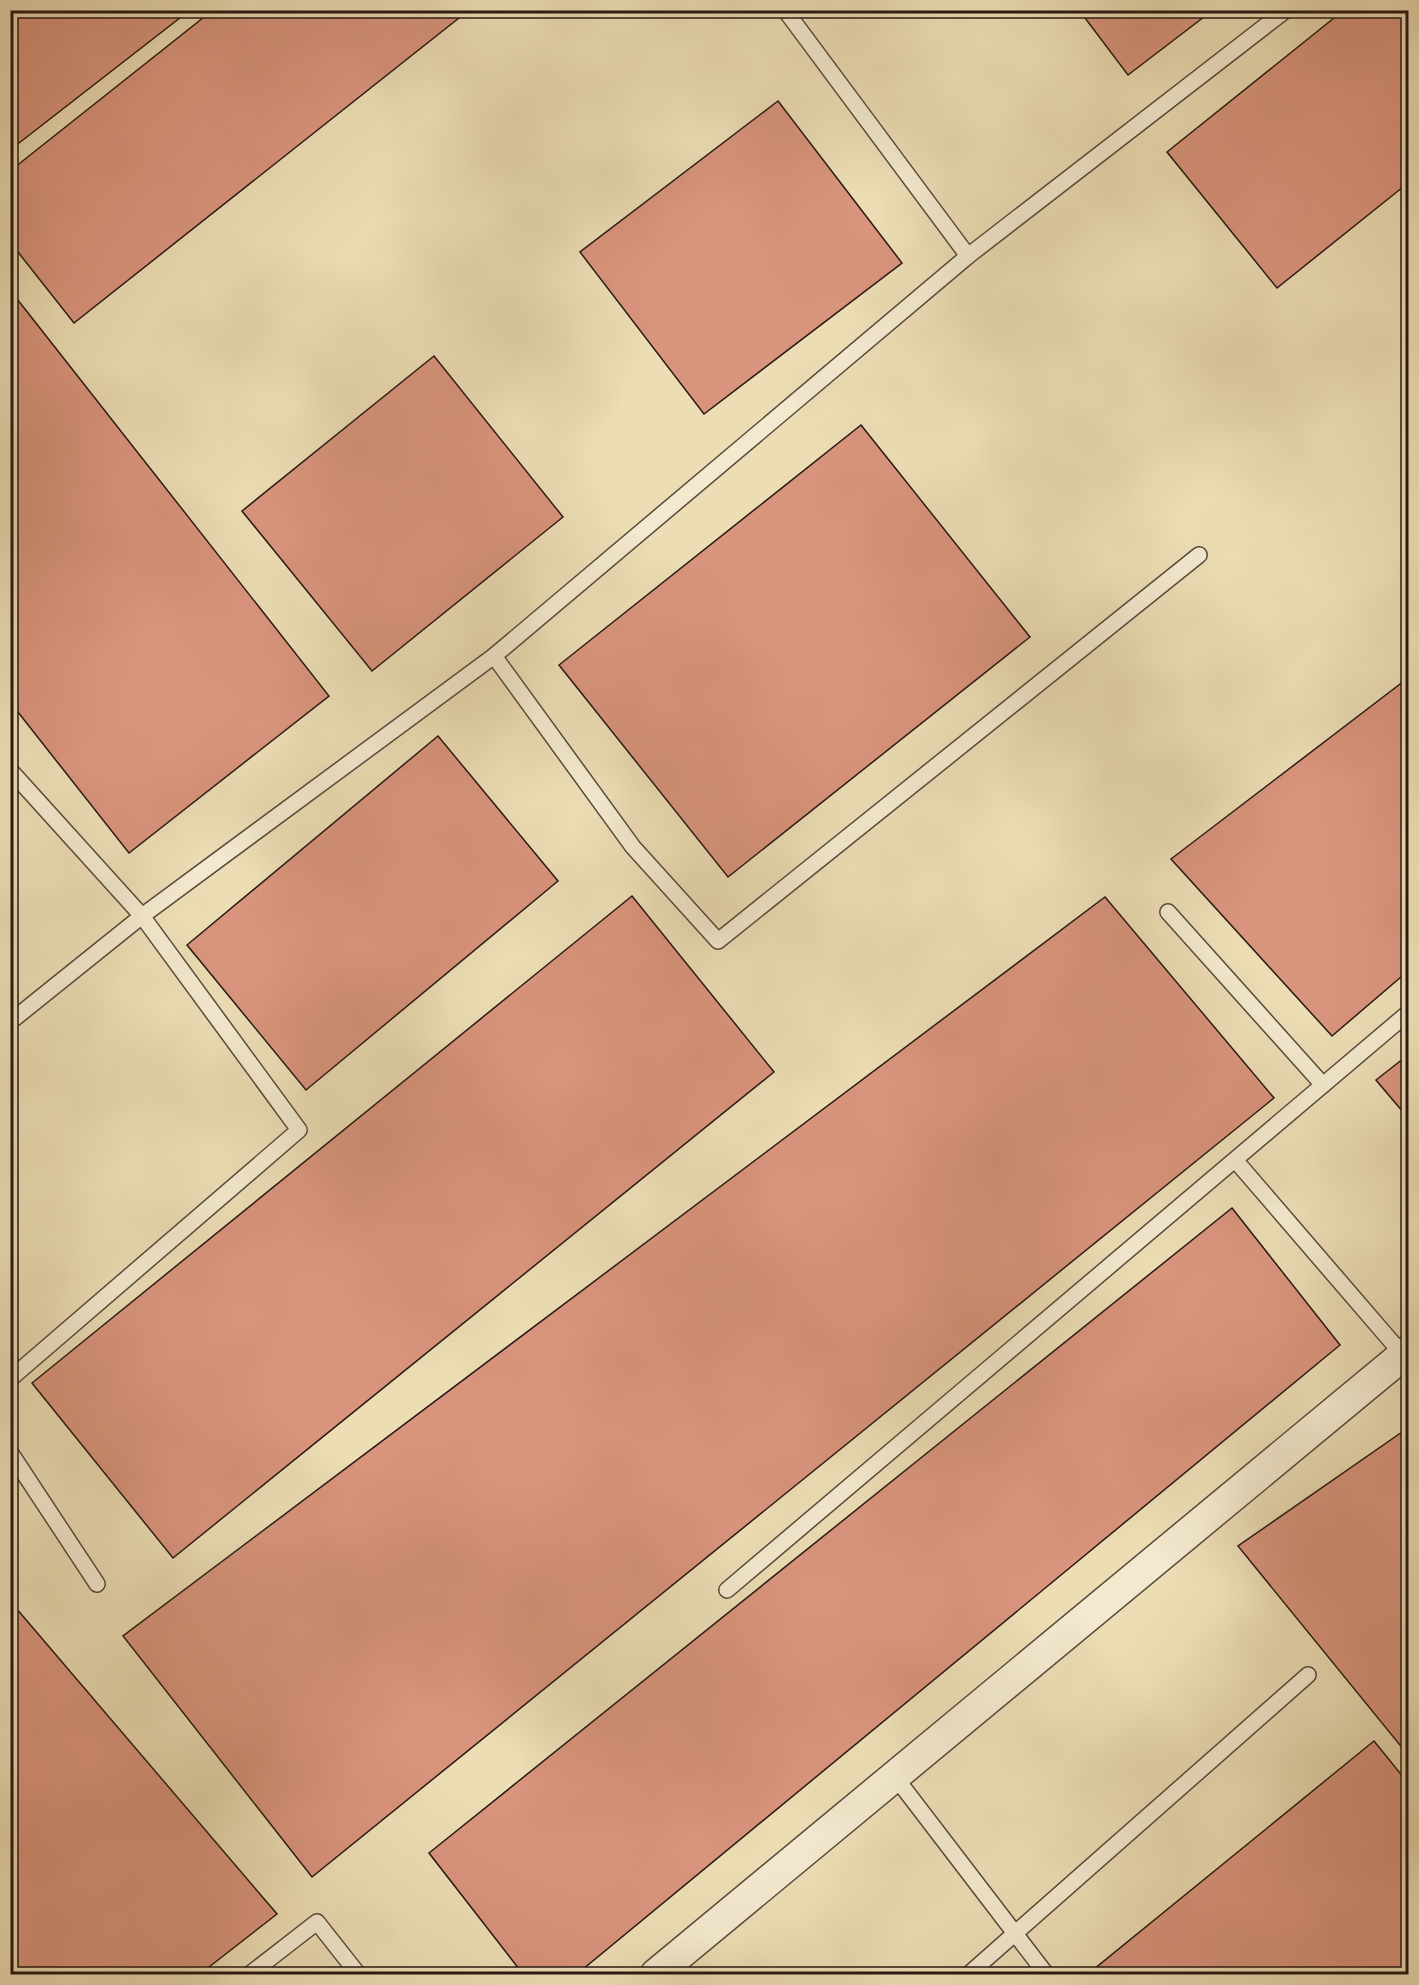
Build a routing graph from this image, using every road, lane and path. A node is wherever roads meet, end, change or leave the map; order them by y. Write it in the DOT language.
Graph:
graph roads {
  1 [pos="785,10"];
  2 [pos="1286,10"];
  3 [pos="968,256"];
  4 [pos="1199,555"];
  5 [pos="494,656"];
  6 [pos="10,770"];
  7 [pos="1168,912"];
  8 [pos="142,916"];
  9 [pos="1408,1013"];
  10 [pos="10,1022"];
  11 [pos="1323,1085"];
  12 [pos="1236,1161"];
  13 [pos="1406,1353"];
  14 [pos="10,1379"];
  15 [pos="10,1452"];
  16 [pos="98,1584"];
  17 [pos="727,1590"];
  18 [pos="1308,1675"];
  19 [pos="896,1778"];
  20 [pos="1015,1935"];
  21 [pos="250,1974"];
  22 [pos="358,1974"];
  23 [pos="656,1974"];
  24 [pos="969,1974"];
  25 [pos="1046,1974"];
  1 -- 3 [label="lane"];
  2 -- 3 [label="lane"];
  3 -- 5 [label="lane"];
  4 -- 5 [label="lane"];
  5 -- 8 [label="lane"];
  6 -- 8 [label="lane"];
  7 -- 11 [label="lane"];
  8 -- 10 [label="lane"];
  8 -- 14 [label="lane"];
  9 -- 11 [label="lane"];
  11 -- 12 [label="lane"];
  12 -- 13 [label="lane"];
  12 -- 17 [label="lane"];
  13 -- 19 [label="street"];
  15 -- 16 [label="lane"];
  18 -- 20 [label="lane"];
  19 -- 20 [label="lane"];
  19 -- 23 [label="street"];
  20 -- 24 [label="lane"];
  20 -- 25 [label="lane"];
  21 -- 22 [label="lane"];
}
